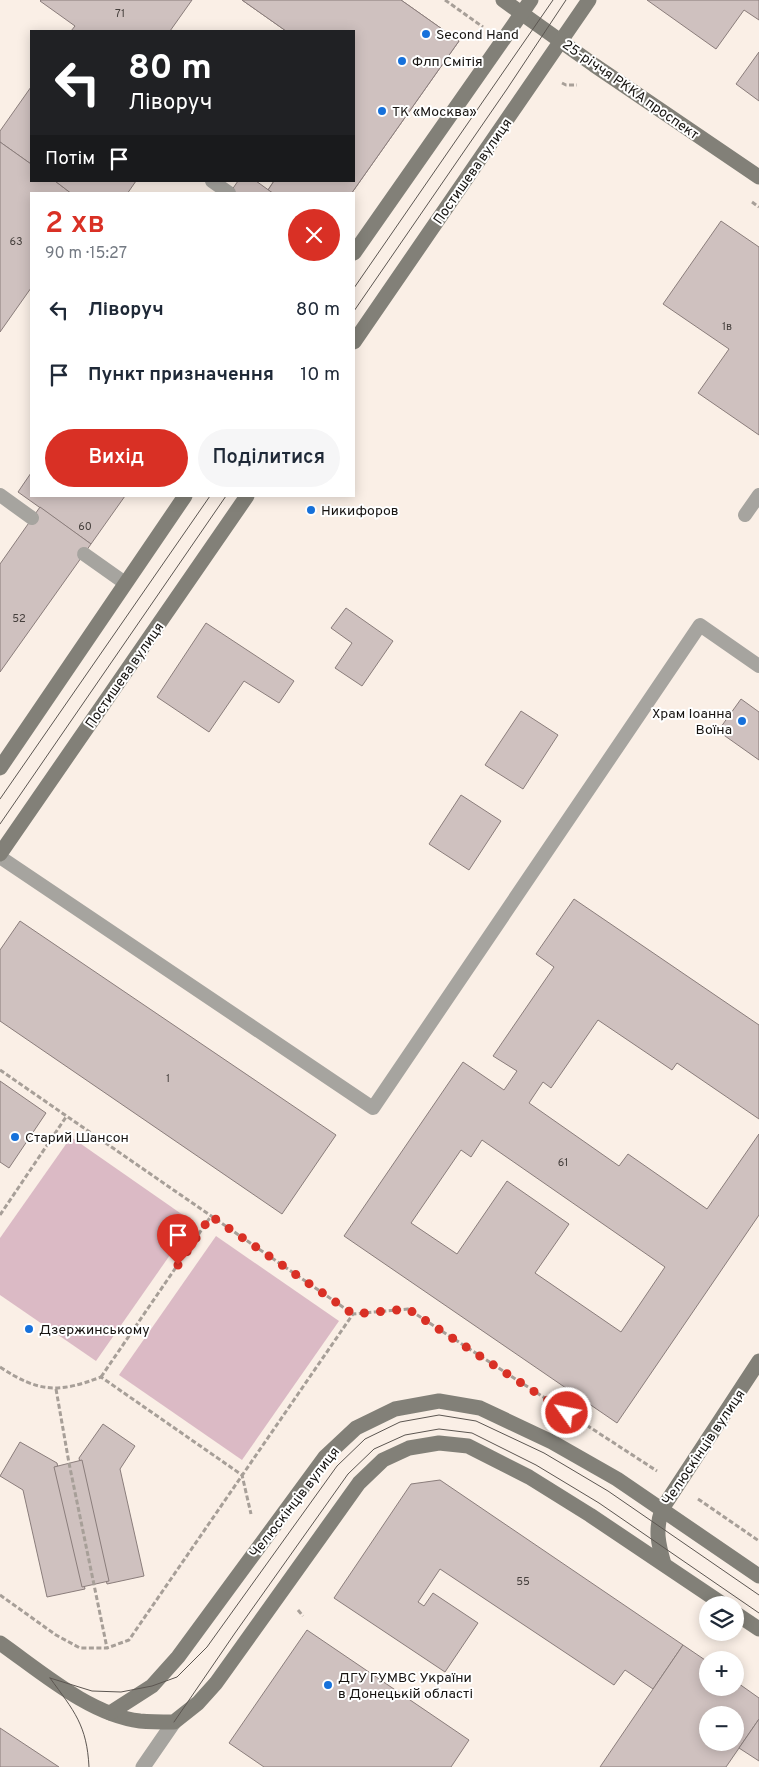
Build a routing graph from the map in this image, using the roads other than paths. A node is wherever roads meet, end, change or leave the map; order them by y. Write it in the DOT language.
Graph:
graph roads {
  1 [pos="503,0"];
  2 [pos="531,0"];
  3 [pos="589,0"];
  4 [pos="522,13"];
  5 [pos="561,41"];
  6 [pos="759,177"];
  7 [pos="213,182"];
  8 [pos="226,192"];
  9 [pos="355,252"];
  10 [pos="355,341"];
  11 [pos="0,495"];
  12 [pos="759,495"];
  13 [pos="184,497"];
  14 [pos="246,497"];
  15 [pos="745,515"];
  16 [pos="32,518"];
  17 [pos="84,554"];
  18 [pos="125,583"];
  19 [pos="759,666"];
  20 [pos="0,768"];
  21 [pos="0,856"];
  22 [pos="759,1362"];
  23 [pos="662,1509"];
  24 [pos="664,1564"];
  25 [pos="759,1576"];
  26 [pos="711,1596"];
  27 [pos="744,1619"];
  28 [pos="759,1629"];
  29 [pos="0,1642"];
  30 [pos="110,1713"];
  31 [pos="174,1722"];
  32 [pos="143,1767"];
  1 -- 4 [label="street, 25-річчя РККА проспект"];
  2 -- 4 [label="street"];
  3 -- 5 [label="street, Постишева вулиця"];
  4 -- 5 [label="street, 25-річчя РККА проспект"];
  4 -- 9 [label="street"];
  5 -- 6 [label="street, 25-річчя РККА проспект"];
  5 -- 10 [label="street, Постишева вулиця"];
  7 -- 8 [label="lane"];
  11 -- 16 [label="lane"];
  12 -- 15 [label="lane"];
  13 -- 18 [label="street"];
  14 -- 21 [label="street, Постишева вулиця"];
  17 -- 18 [label="lane"];
  18 -- 20 [label="street"];
  19 -- 21 [label="lane"];
  22 -- 23 [label="street, Челюскінців вулиця"];
  23 -- 24 [label="street"];
  23 -- 25 [label="street"];
  23 -- 30 [label="street, Челюскінців вулиця"];
  24 -- 26 [label="street"];
  24 -- 31 [label="street"];
  27 -- 28 [label="street"];
  29 -- 30 [label="street"];
  30 -- 31 [label="street"];
  31 -- 32 [label="street"];
}
